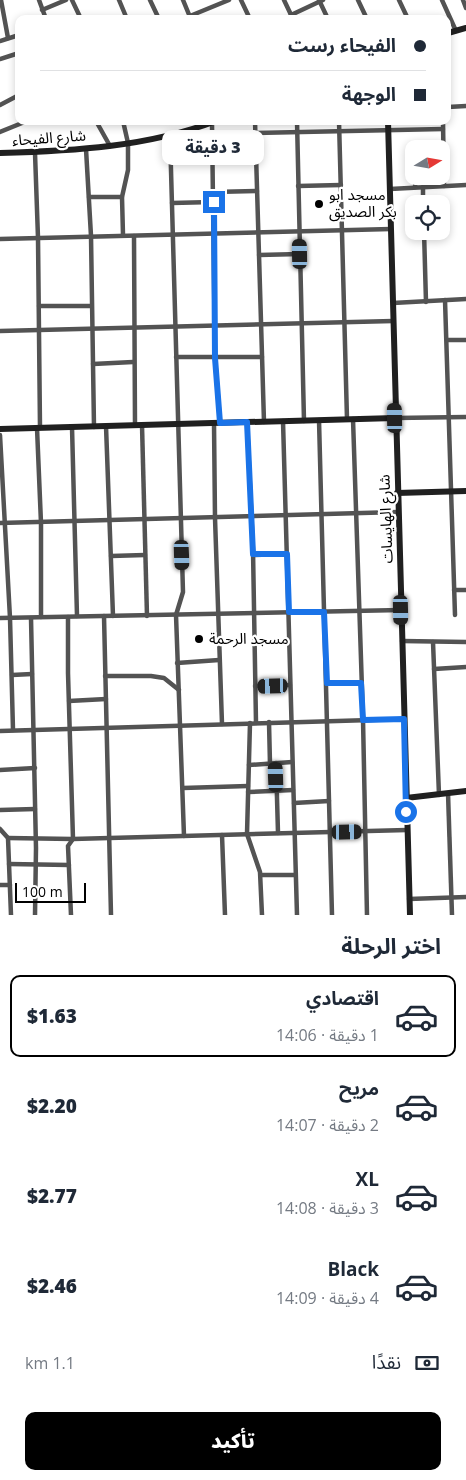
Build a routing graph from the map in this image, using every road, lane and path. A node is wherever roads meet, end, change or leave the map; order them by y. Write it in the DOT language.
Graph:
graph roads {
  1 [pos="2,0"];
  2 [pos="39,0"];
  3 [pos="66,0"];
  4 [pos="72,0"];
  5 [pos="119,0"];
  6 [pos="150,0"];
  7 [pos="183,0"];
  8 [pos="229,0"];
  9 [pos="241,0"];
  10 [pos="284,0"];
  11 [pos="321,0"];
  12 [pos="358,0"];
  13 [pos="399,0"];
  14 [pos="442,0"];
  15 [pos="463,0"];
  16 [pos="466,8"];
  17 [pos="42,10"];
  18 [pos="44,15"];
  19 [pos="78,15"];
  20 [pos="125,15"];
  21 [pos="157,15"];
  22 [pos="189,15"];
  23 [pos="196,15"];
  24 [pos="248,15"];
  25 [pos="291,15"];
  26 [pos="295,15"];
  27 [pos="327,15"];
  28 [pos="364,15"];
  29 [pos="406,15"];
  30 [pos="449,15"];
  31 [pos="451,20"];
  32 [pos="466,28"];
  33 [pos="456,31"];
  34 [pos="451,32"];
  35 [pos="15,36"];
  36 [pos="8,38"];
  37 [pos="0,41"];
  38 [pos="15,54"];
  39 [pos="0,59"];
  40 [pos="15,97"];
  41 [pos="0,105"];
  42 [pos="466,106"];
  43 [pos="451,107"];
  44 [pos="17,125"];
  45 [pos="98,125"];
  46 [pos="124,125"];
  47 [pos="202,125"];
  48 [pos="209,125"];
  49 [pos="255,125"];
  50 [pos="296,125"];
  51 [pos="339,125"];
  52 [pos="388,125"];
  53 [pos="443,125"];
  54 [pos="443,130"];
  55 [pos="388,131"];
  56 [pos="0,132"];
  57 [pos="255,132"];
  58 [pos="297,132"];
  59 [pos="339,132"];
  60 [pos="170,135"];
  61 [pos="443,140"];
  62 [pos="128,144"];
  63 [pos="110,146"];
  64 [pos="86,149"];
  65 [pos="35,152"];
  66 [pos="0,154"];
  67 [pos="466,184"];
  68 [pos="341,185"];
  69 [pos="415,185"];
  70 [pos="298,186"];
  71 [pos="444,186"];
  72 [pos="423,187"];
  73 [pos="415,188"];
  74 [pos="390,189"];
  75 [pos="257,191"];
  76 [pos="213,192"];
  77 [pos="423,195"];
  78 [pos="89,197"];
  79 [pos="122,197"];
  80 [pos="214,202"];
  81 [pos="172,203"];
  82 [pos="391,228"];
  83 [pos="342,230"];
  84 [pos="300,231"];
  85 [pos="258,232"];
  86 [pos="214,233"];
  87 [pos="173,234"];
  88 [pos="123,235"];
  89 [pos="91,236"];
  90 [pos="134,236"];
  91 [pos="38,238"];
  92 [pos="0,239"];
  93 [pos="424,240"];
  94 [pos="300,254"];
  95 [pos="259,255"];
  96 [pos="466,299"];
  97 [pos="445,300"];
  98 [pos="426,302"];
  99 [pos="393,303"];
  100 [pos="39,306"];
  101 [pos="91,306"];
  102 [pos="393,321"];
  103 [pos="344,322"];
  104 [pos="301,323"];
  105 [pos="261,324"];
  106 [pos="215,326"];
  107 [pos="176,327"];
  108 [pos="136,328"];
  109 [pos="92,329"];
  110 [pos="39,330"];
  111 [pos="0,332"];
  112 [pos="447,340"];
  113 [pos="466,340"];
  114 [pos="176,357"];
  115 [pos="262,357"];
  116 [pos="215,358"];
  117 [pos="133,362"];
  118 [pos="93,364"];
  119 [pos="449,417"];
  120 [pos="466,417"];
  121 [pos="395,418"];
  122 [pos="350,419"];
  123 [pos="320,420"];
  124 [pos="283,421"];
  125 [pos="304,421"];
  126 [pos="247,422"];
  127 [pos="264,422"];
  128 [pos="217,423"];
  129 [pos="178,424"];
  130 [pos="138,425"];
  131 [pos="94,426"];
  132 [pos="106,426"];
  133 [pos="72,427"];
  134 [pos="39,428"];
  135 [pos="0,429"];
  136 [pos="0,435"];
  137 [pos="450,491"];
  138 [pos="466,491"];
  139 [pos="397,493"];
  140 [pos="398,512"];
  141 [pos="356,513"];
  142 [pos="322,514"];
  143 [pos="286,516"];
  144 [pos="252,517"];
  145 [pos="215,518"];
  146 [pos="181,519"];
  147 [pos="144,520"];
  148 [pos="109,521"];
  149 [pos="74,522"];
  150 [pos="2,523"];
  151 [pos="41,523"];
  152 [pos="253,554"];
  153 [pos="287,554"];
  154 [pos="145,555"];
  155 [pos="111,556"];
  156 [pos="454,590"];
  157 [pos="466,590"];
  158 [pos="401,610"];
  159 [pos="359,611"];
  160 [pos="289,612"];
  161 [pos="324,612"];
  162 [pos="254,613"];
  163 [pos="218,614"];
  164 [pos="176,615"];
  165 [pos="456,615"];
  166 [pos="77,616"];
  167 [pos="104,616"];
  168 [pos="113,616"];
  169 [pos="147,616"];
  170 [pos="41,617"];
  171 [pos="68,617"];
  172 [pos="0,618"];
  173 [pos="10,618"];
  174 [pos="31,618"];
  175 [pos="402,641"];
  176 [pos="433,642"];
  177 [pos="466,642"];
  178 [pos="219,660"];
  179 [pos="178,663"];
  180 [pos="466,667"];
  181 [pos="434,669"];
  182 [pos="32,674"];
  183 [pos="12,675"];
  184 [pos="105,676"];
  185 [pos="327,683"];
  186 [pos="361,683"];
  187 [pos="290,685"];
  188 [pos="256,686"];
  189 [pos="178,690"];
  190 [pos="106,700"];
  191 [pos="69,701"];
  192 [pos="404,719"];
  193 [pos="363,720"];
  194 [pos="328,721"];
  195 [pos="269,722"];
  196 [pos="291,722"];
  197 [pos="250,723"];
  198 [pos="256,723"];
  199 [pos="222,724"];
  200 [pos="180,725"];
  201 [pos="70,728"];
  202 [pos="107,728"];
  203 [pos="34,729"];
  204 [pos="13,730"];
  205 [pos="0,731"];
  206 [pos="292,762"];
  207 [pos="276,763"];
  208 [pos="270,764"];
  209 [pos="249,765"];
  210 [pos="34,768"];
  211 [pos="0,770"];
  212 [pos="183,788"];
  213 [pos="248,789"];
  214 [pos="293,790"];
  215 [pos="276,791"];
  216 [pos="466,791"];
  217 [pos="448,793"];
  218 [pos="439,795"];
  219 [pos="406,798"];
  220 [pos="329,801"];
  221 [pos="294,803"];
  222 [pos="0,810"];
  223 [pos="35,810"];
  224 [pos="0,829"];
  225 [pos="407,830"];
  226 [pos="364,831"];
  227 [pos="330,832"];
  228 [pos="278,833"];
  229 [pos="295,833"];
  230 [pos="247,834"];
  231 [pos="222,835"];
  232 [pos="184,836"];
  233 [pos="8,838"];
  234 [pos="109,838"];
  235 [pos="36,839"];
  236 [pos="73,839"];
  237 [pos="9,864"];
  238 [pos="36,865"];
  239 [pos="69,865"];
  240 [pos="295,874"];
  241 [pos="261,875"];
  242 [pos="0,885"];
  243 [pos="10,885"];
  244 [pos="466,897"];
  245 [pos="451,898"];
  246 [pos="409,899"];
  247 [pos="11,915"];
  248 [pos="35,915"];
  249 [pos="71,915"];
  250 [pos="111,915"];
  251 [pos="225,915"];
  252 [pos="262,915"];
  253 [pos="297,915"];
  254 [pos="332,915"];
  255 [pos="367,915"];
  256 [pos="410,915"];
  257 [pos="452,915"];
  1 -- 36 [label="street"];
  2 -- 17 [label="street"];
  3 -- 17 [label="street"];
  4 -- 19 [label="street"];
  5 -- 20 [label="street"];
  6 -- 21 [label="street"];
  7 -- 22 [label="street"];
  8 -- 23 [label="street"];
  9 -- 24 [label="street"];
  10 -- 25 [label="street"];
  11 -- 26 [label="street"];
  11 -- 27 [label="street"];
  12 -- 28 [label="street"];
  13 -- 29 [label="street"];
  14 -- 30 [label="street"];
  15 -- 16 [label="street"];
  17 -- 18 [label="street"];
  31 -- 33 [label="street"];
  32 -- 33 [label="street"];
  33 -- 34 [label="street"];
  35 -- 36 [label="street"];
  36 -- 37 [label="street"];
  38 -- 39 [label="street"];
  40 -- 41 [label="street"];
  42 -- 43 [label="street"];
  44 -- 56 [label="street"];
  45 -- 63 [label="street"];
  46 -- 62 [label="street"];
  47 -- 60 [label="street, شارع الفيحاء"];
  48 -- 76 [label="street"];
  49 -- 57 [label="street"];
  50 -- 58 [label="street"];
  51 -- 59 [label="street"];
  52 -- 55 [label="street, شارع الهايسات"];
  53 -- 54 [label="street"];
  54 -- 55 [label="street"];
  54 -- 61 [label="street"];
  55 -- 59 [label="street"];
  55 -- 74 [label="street, شارع الهايسات"];
  57 -- 58 [label="street"];
  57 -- 75 [label="street"];
  58 -- 59 [label="street"];
  58 -- 70 [label="street"];
  59 -- 68 [label="street"];
  60 -- 62 [label="street, شارع الفيحاء"];
  60 -- 81 [label="street"];
  62 -- 63 [label="street, شارع الفيحاء"];
  62 -- 79 [label="street"];
  63 -- 64 [label="street, شارع الفيحاء"];
  64 -- 65 [label="street, شارع الفيحاء"];
  64 -- 78 [label="street"];
  65 -- 66 [label="street, شارع الفيحاء"];
  65 -- 91 [label="street"];
  67 -- 71 [label="street"];
  68 -- 70 [label="street"];
  68 -- 83 [label="street"];
  69 -- 73 [label="street"];
  70 -- 84 [label="street"];
  71 -- 72 [label="street"];
  72 -- 73 [label="street"];
  72 -- 77 [label="street"];
  73 -- 74 [label="street"];
  74 -- 82 [label="street, شارع الهايسات"];
  75 -- 76 [label="street"];
  75 -- 85 [label="street"];
  76 -- 80 [label="street"];
  78 -- 79 [label="street"];
  78 -- 89 [label="street"];
  79 -- 88 [label="street"];
  80 -- 81 [label="street"];
  80 -- 86 [label="street"];
  81 -- 87 [label="street"];
  82 -- 83 [label="street"];
  82 -- 99 [label="street, شارع الهايسات"];
  83 -- 84 [label="street"];
  83 -- 103 [label="street"];
  84 -- 85 [label="street"];
  84 -- 94 [label="street"];
  85 -- 86 [label="street"];
  85 -- 95 [label="street"];
  86 -- 87 [label="street"];
  86 -- 106 [label="street"];
  87 -- 90 [label="street"];
  87 -- 107 [label="street"];
  88 -- 89 [label="street"];
  88 -- 90 [label="street"];
  89 -- 91 [label="street"];
  89 -- 101 [label="street"];
  90 -- 108 [label="street"];
  91 -- 92 [label="street"];
  91 -- 100 [label="street"];
  93 -- 98 [label="street"];
  94 -- 95 [label="street"];
  94 -- 104 [label="street"];
  95 -- 105 [label="street"];
  96 -- 97 [label="street"];
  97 -- 98 [label="street"];
  97 -- 112 [label="street"];
  98 -- 99 [label="street"];
  99 -- 102 [label="street, شارع الهايسات"];
  100 -- 101 [label="street"];
  100 -- 110 [label="street"];
  101 -- 109 [label="street"];
  102 -- 103 [label="street"];
  102 -- 121 [label="street, شارع الهايسات"];
  103 -- 104 [label="street"];
  103 -- 122 [label="street"];
  104 -- 105 [label="street"];
  104 -- 125 [label="street"];
  105 -- 106 [label="street"];
  105 -- 115 [label="street"];
  106 -- 107 [label="street"];
  106 -- 116 [label="street"];
  107 -- 108 [label="street"];
  107 -- 114 [label="street"];
  108 -- 109 [label="street"];
  108 -- 117 [label="street"];
  109 -- 110 [label="street"];
  109 -- 118 [label="street"];
  110 -- 111 [label="street"];
  110 -- 134 [label="street"];
  112 -- 113 [label="street"];
  112 -- 119 [label="street"];
  114 -- 116 [label="street"];
  114 -- 129 [label="street"];
  115 -- 116 [label="street"];
  115 -- 127 [label="street"];
  116 -- 128 [label="street"];
  117 -- 118 [label="street"];
  117 -- 130 [label="street"];
  118 -- 131 [label="street"];
  119 -- 120 [label="street"];
  119 -- 121 [label="street"];
  119 -- 137 [label="street"];
  121 -- 122 [label="street"];
  121 -- 139 [label="street, شارع الهايسات"];
  122 -- 123 [label="street"];
  122 -- 141 [label="street"];
  123 -- 125 [label="street"];
  123 -- 142 [label="street"];
  124 -- 125 [label="street"];
  124 -- 127 [label="street"];
  124 -- 143 [label="street"];
  126 -- 127 [label="street"];
  126 -- 128 [label="street"];
  126 -- 144 [label="street"];
  128 -- 129 [label="street"];
  128 -- 145 [label="street"];
  129 -- 130 [label="street"];
  129 -- 146 [label="street"];
  130 -- 132 [label="street"];
  130 -- 147 [label="street"];
  131 -- 132 [label="street"];
  131 -- 133 [label="street"];
  132 -- 148 [label="street"];
  133 -- 134 [label="street"];
  133 -- 149 [label="street"];
  134 -- 135 [label="street"];
  134 -- 151 [label="street"];
  136 -- 150 [label="street"];
  137 -- 138 [label="street"];
  137 -- 139 [label="street"];
  137 -- 156 [label="street"];
  139 -- 140 [label="street, شارع الهايسات"];
  140 -- 141 [label="street"];
  140 -- 158 [label="street, شارع الهايسات"];
  141 -- 142 [label="street"];
  141 -- 159 [label="street"];
  142 -- 143 [label="street"];
  142 -- 161 [label="street"];
  143 -- 144 [label="street"];
  143 -- 153 [label="street"];
  144 -- 145 [label="street"];
  144 -- 152 [label="street"];
  145 -- 146 [label="street"];
  145 -- 163 [label="street"];
  146 -- 147 [label="street"];
  146 -- 164 [label="street"];
  147 -- 148 [label="street"];
  147 -- 154 [label="street"];
  148 -- 149 [label="street"];
  148 -- 155 [label="street"];
  149 -- 151 [label="street"];
  149 -- 166 [label="street"];
  150 -- 151 [label="street"];
  150 -- 173 [label="street"];
  151 -- 170 [label="street"];
  152 -- 153 [label="street"];
  152 -- 162 [label="street"];
  153 -- 160 [label="street"];
  154 -- 155 [label="street"];
  154 -- 169 [label="street"];
  155 -- 168 [label="street"];
  156 -- 157 [label="street"];
  156 -- 165 [label="street"];
  158 -- 159 [label="street"];
  158 -- 175 [label="street, شارع الهايسات"];
  159 -- 161 [label="street"];
  159 -- 186 [label="street"];
  160 -- 161 [label="street"];
  160 -- 162 [label="street"];
  160 -- 187 [label="street"];
  161 -- 185 [label="street"];
  162 -- 163 [label="street"];
  162 -- 188 [label="street"];
  163 -- 164 [label="street"];
  163 -- 178 [label="street"];
  164 -- 169 [label="street"];
  164 -- 179 [label="street"];
  166 -- 167 [label="street"];
  166 -- 171 [label="street"];
  167 -- 168 [label="street"];
  167 -- 184 [label="street"];
  168 -- 169 [label="street"];
  170 -- 171 [label="street"];
  170 -- 174 [label="street"];
  171 -- 191 [label="street"];
  172 -- 173 [label="street"];
  173 -- 174 [label="street"];
  173 -- 183 [label="street"];
  174 -- 182 [label="street"];
  175 -- 176 [label="street"];
  175 -- 192 [label="street, شارع الهايسات"];
  176 -- 177 [label="street"];
  176 -- 181 [label="street"];
  178 -- 179 [label="street"];
  178 -- 199 [label="street"];
  179 -- 189 [label="street"];
  180 -- 181 [label="street"];
  181 -- 218 [label="street"];
  182 -- 183 [label="street"];
  182 -- 203 [label="street"];
  183 -- 204 [label="street"];
  184 -- 189 [label="street"];
  184 -- 190 [label="street"];
  185 -- 186 [label="street"];
  185 -- 194 [label="street"];
  186 -- 193 [label="street"];
  187 -- 188 [label="street"];
  187 -- 196 [label="street"];
  188 -- 198 [label="street"];
  189 -- 200 [label="street"];
  190 -- 191 [label="street"];
  190 -- 202 [label="street"];
  191 -- 201 [label="street"];
  192 -- 193 [label="street"];
  192 -- 219 [label="street, شارع الهايسات"];
  193 -- 194 [label="street"];
  193 -- 226 [label="street"];
  194 -- 196 [label="street"];
  194 -- 220 [label="street"];
  195 -- 196 [label="street"];
  195 -- 198 [label="street"];
  195 -- 208 [label="street"];
  196 -- 206 [label="street"];
  197 -- 198 [label="street"];
  197 -- 199 [label="street"];
  197 -- 209 [label="street"];
  199 -- 200 [label="street"];
  200 -- 202 [label="street"];
  200 -- 212 [label="street"];
  201 -- 202 [label="street"];
  201 -- 203 [label="street"];
  201 -- 236 [label="street"];
  202 -- 234 [label="street"];
  203 -- 204 [label="street"];
  203 -- 210 [label="street"];
  204 -- 205 [label="street"];
  206 -- 207 [label="street"];
  206 -- 214 [label="street"];
  207 -- 208 [label="street"];
  207 -- 215 [label="street"];
  208 -- 209 [label="street"];
  209 -- 213 [label="street"];
  210 -- 211 [label="street"];
  210 -- 223 [label="street"];
  212 -- 213 [label="street"];
  212 -- 232 [label="street"];
  213 -- 215 [label="street"];
  213 -- 230 [label="street"];
  214 -- 215 [label="street"];
  214 -- 221 [label="street"];
  215 -- 228 [label="street"];
  216 -- 217 [label="street"];
  217 -- 218 [label="street"];
  217 -- 245 [label="street"];
  218 -- 219 [label="street"];
  219 -- 225 [label="street, شارع الهايسات"];
  220 -- 221 [label="street"];
  220 -- 227 [label="street"];
  221 -- 229 [label="street"];
  222 -- 223 [label="street"];
  223 -- 235 [label="street"];
  224 -- 233 [label="street"];
  225 -- 226 [label="street"];
  225 -- 246 [label="street, شارع الهايسات"];
  226 -- 227 [label="street"];
  226 -- 255 [label="street"];
  227 -- 229 [label="street"];
  227 -- 254 [label="street"];
  228 -- 229 [label="street"];
  228 -- 230 [label="street"];
  229 -- 240 [label="street"];
  230 -- 231 [label="street"];
  230 -- 241 [label="street"];
  231 -- 232 [label="street"];
  231 -- 251 [label="street"];
  232 -- 234 [label="street"];
  233 -- 235 [label="street"];
  233 -- 237 [label="street"];
  234 -- 236 [label="street"];
  234 -- 250 [label="street"];
  235 -- 236 [label="street"];
  235 -- 238 [label="street"];
  236 -- 239 [label="street"];
  237 -- 238 [label="street"];
  237 -- 243 [label="street"];
  238 -- 239 [label="street"];
  238 -- 248 [label="street"];
  239 -- 249 [label="street"];
  240 -- 241 [label="street"];
  240 -- 253 [label="street"];
  241 -- 252 [label="street"];
  242 -- 243 [label="street"];
  243 -- 247 [label="street"];
  244 -- 245 [label="street"];
  245 -- 246 [label="street"];
  245 -- 257 [label="street"];
  246 -- 256 [label="street, شارع الهايسات"];
}
